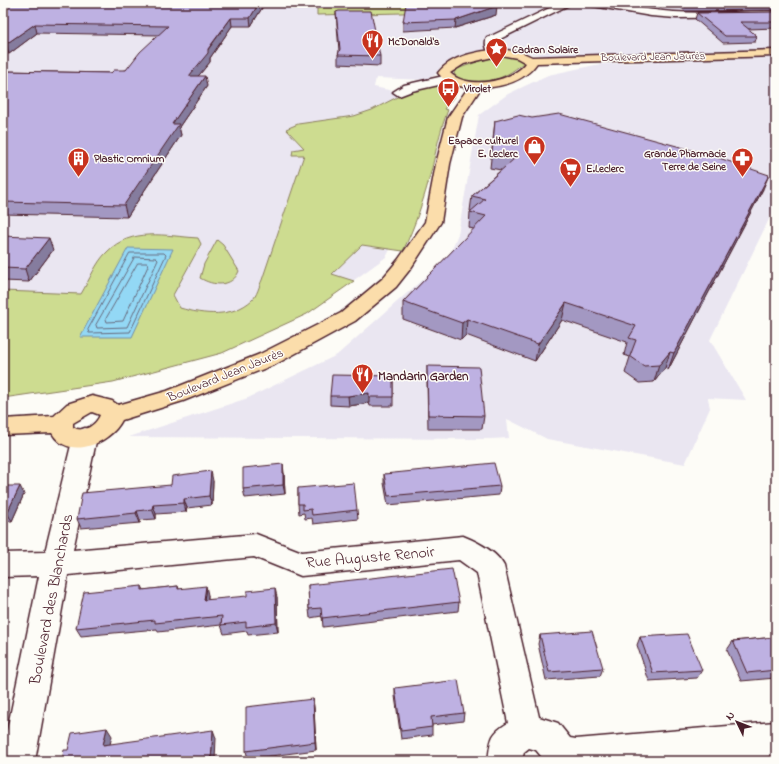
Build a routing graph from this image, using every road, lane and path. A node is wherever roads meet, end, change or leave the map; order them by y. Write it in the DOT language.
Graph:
graph roads {
  1 [pos="568,3"];
  2 [pos="593,3"];
  3 [pos="776,14"];
  4 [pos="494,53"];
  5 [pos="776,53"];
  6 [pos="530,60"];
  7 [pos="448,79"];
  8 [pos="475,86"];
  9 [pos="399,92"];
  10 [pos="112,415"];
  11 [pos="3,427"];
  12 [pos="74,430"];
  13 [pos="56,564"];
  14 [pos="3,565"];
  15 [pos="526,731"];
  16 [pos="776,739"];
  17 [pos="559,757"];
  18 [pos="18,761"];
  19 [pos="505,761"];
  1 -- 4 [label="street"];
  2 -- 3 [label="street"];
  4 -- 6 [label="main road, Boulevard Jean Jaurès"];
  4 -- 7 [label="main road, Boulevard Jean Jaurès"];
  5 -- 6 [label="main road, Boulevard Jean Jaurès"];
  6 -- 8 [label="main road"];
  7 -- 8 [label="main road"];
  7 -- 9 [label="street"];
  8 -- 10 [label="main road, Boulevard Jean Jaurès"];
  10 -- 12 [label="main road"];
  10 -- 12 [label="main road"];
  11 -- 12 [label="main road"];
  12 -- 13 [label="street, Boulevard des Blanchards"];
  13 -- 14 [label="street, Rue Auguste Renoir"];
  13 -- 15 [label="street, Rue Auguste Renoir"];
  13 -- 18 [label="street, Boulevard des Blanchards"];
  15 -- 17 [label="street"];
  15 -- 19 [label="street"];
  16 -- 17 [label="street"];
}
